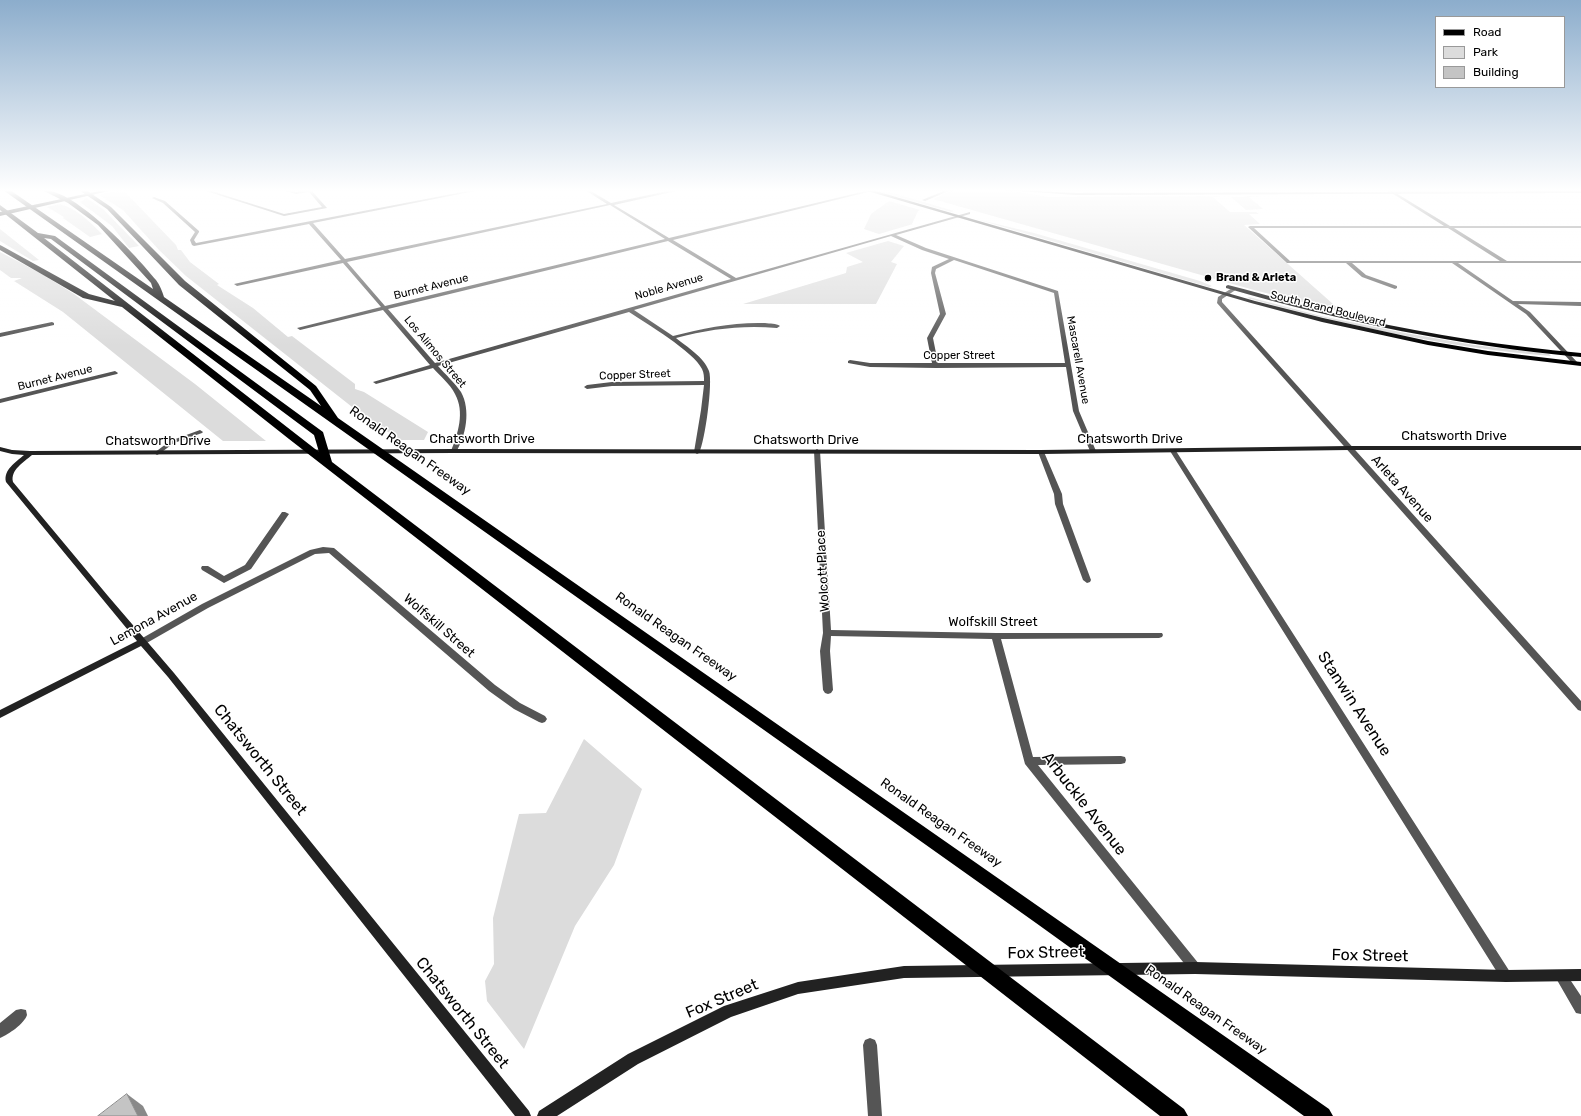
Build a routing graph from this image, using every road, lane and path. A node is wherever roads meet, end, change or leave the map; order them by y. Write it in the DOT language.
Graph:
graph roads {
  1 [pos="43,242"];
  2 [pos="60,242"];
  3 [pos="81,242"];
  4 [pos="117,242"];
  5 [pos="141,242"];
  6 [pos="193,242"];
  7 [pos="209,242"];
  8 [pos="328,242"];
  9 [pos="432,242"];
  10 [pos="656,242"];
  11 [pos="674,242"];
  12 [pos="867,242"];
  13 [pos="910,242"];
  14 [pos="1048,242"];
  15 [pos="1070,242"];
  16 [pos="1267,242"];
  17 [pos="1474,242"];
  18 [pos="84,244"];
  19 [pos="0,247"];
  20 [pos="953,259"];
  21 [pos="344,261"];
  22 [pos="1454,262"];
  23 [pos="1507,262"];
  24 [pos="1581,262"];
  25 [pos="1348,263"];
  26 [pos="736,280"];
  27 [pos="238,284"];
  28 [pos="1395,287"];
  29 [pos="1234,289"];
  30 [pos="1226,294"];
  31 [pos="160,298"];
  32 [pos="1514,302"];
  33 [pos="1581,304"];
  34 [pos="123,305"];
  35 [pos="385,308"];
  36 [pos="630,310"];
  37 [pos="52,324"];
  38 [pos="777,326"];
  39 [pos="300,328"];
  40 [pos="0,335"];
  41 [pos="670,338"];
  42 [pos="1568,354"];
  43 [pos="1581,355"];
  44 [pos="850,362"];
  45 [pos="1579,364"];
  46 [pos="434,366"];
  47 [pos="936,366"];
  48 [pos="1068,366"];
  49 [pos="115,373"];
  50 [pos="376,382"];
  51 [pos="707,383"];
  52 [pos="587,387"];
  53 [pos="0,401"];
  54 [pos="308,402"];
  55 [pos="339,424"];
  56 [pos="200,432"];
  57 [pos="1349,448"];
  58 [pos="1581,448"];
  59 [pos="0,449"];
  60 [pos="454,451"];
  61 [pos="1093,451"];
  62 [pos="1173,451"];
  63 [pos="698,452"];
  64 [pos="817,452"];
  65 [pos="1041,452"];
  66 [pos="30,453"];
  67 [pos="157,453"];
  68 [pos="333,467"];
  69 [pos="285,514"];
  70 [pos="323,550"];
  71 [pos="205,568"];
  72 [pos="224,580"];
  73 [pos="1086,580"];
  74 [pos="235,590"];
  75 [pos="827,633"];
  76 [pos="1159,635"];
  77 [pos="996,636"];
  78 [pos="142,642"];
  79 [pos="828,690"];
  80 [pos="1581,707"];
  81 [pos="0,714"];
  82 [pos="542,719"];
  83 [pos="1121,760"];
  84 [pos="1029,761"];
  85 [pos="1195,968"];
  86 [pos="1581,975"];
  87 [pos="1506,976"];
  88 [pos="1561,976"];
  89 [pos="1581,1008"];
  90 [pos="21,1014"];
  91 [pos="0,1031"];
  92 [pos="870,1045"];
  93 [pos="524,1116"];
  94 [pos="544,1116"];
  95 [pos="875,1116"];
  96 [pos="1177,1116"];
  97 [pos="1322,1116"];
  1 -- 34 [label="highway"];
  2 -- 68 [label="highway"];
  3 -- 18 [label="highway, Ronald Reagan Freeway"];
  4 -- 31 [label="highway"];
  5 -- 55 [label="highway"];
  6 -- 7 [label="street"];
  8 -- 21 [label="street, Los Alimos Street"];
  9 -- 21 [label="street"];
  10 -- 35 [label="street, Burnet Avenue"];
  11 -- 26 [label="street"];
  12 -- 26 [label="street, Noble Avenue"];
  13 -- 20 [label="street"];
  14 -- 30 [label="main road, South Brand Boulevard"];
  15 -- 29 [label="main road, South Brand Boulevard"];
  16 -- 25 [label="street"];
  17 -- 23 [label="street"];
  18 -- 31 [label="highway, Ronald Reagan Freeway"];
  18 -- 54 [label="highway"];
  19 -- 34 [label="highway"];
  20 -- 47 [label="street"];
  20 -- 48 [label="street, Mascarell Avenue"];
  21 -- 27 [label="street"];
  21 -- 35 [label="street, Los Alimos Street"];
  22 -- 23 [label="street"];
  22 -- 25 [label="street"];
  22 -- 32 [label="street"];
  23 -- 24 [label="street"];
  25 -- 28 [label="street"];
  26 -- 36 [label="street, Noble Avenue"];
  29 -- 30 [label="street"];
  29 -- 42 [label="main road, South Brand Boulevard"];
  30 -- 45 [label="main road, South Brand Boulevard"];
  30 -- 57 [label="street, Arleta Avenue"];
  31 -- 54 [label="highway, Ronald Reagan Freeway"];
  32 -- 33 [label="street"];
  32 -- 42 [label="street"];
  34 -- 68 [label="highway"];
  35 -- 39 [label="street, Burnet Avenue"];
  35 -- 46 [label="street, Los Alimos Street"];
  36 -- 41 [label="street"];
  36 -- 46 [label="street, Noble Avenue"];
  37 -- 40 [label="street"];
  38 -- 41 [label="street"];
  41 -- 51 [label="street"];
  42 -- 43 [label="main road, South Brand Boulevard"];
  42 -- 45 [label="street"];
  44 -- 47 [label="street, Copper Street"];
  46 -- 50 [label="street, Noble Avenue"];
  46 -- 60 [label="street, Los Alimos Street"];
  47 -- 48 [label="street, Copper Street"];
  48 -- 61 [label="street, Mascarell Avenue"];
  49 -- 53 [label="street, Burnet Avenue"];
  51 -- 52 [label="street, Copper Street"];
  51 -- 63 [label="street"];
  54 -- 55 [label="highway, Ronald Reagan Freeway"];
  55 -- 97 [label="highway, Ronald Reagan Freeway"];
  56 -- 67 [label="street"];
  57 -- 58 [label="main road, Chatsworth Drive"];
  57 -- 62 [label="main road, Chatsworth Drive"];
  57 -- 80 [label="street, Arleta Avenue"];
  59 -- 66 [label="main road"];
  60 -- 63 [label="main road, Chatsworth Drive"];
  60 -- 67 [label="main road, Chatsworth Drive"];
  61 -- 62 [label="main road, Chatsworth Drive"];
  61 -- 65 [label="main road, Chatsworth Drive"];
  62 -- 87 [label="street, Stanwin Avenue"];
  63 -- 64 [label="main road, Chatsworth Drive"];
  64 -- 65 [label="main road, Chatsworth Drive"];
  64 -- 75 [label="street, Wolcott Place"];
  65 -- 73 [label="street"];
  66 -- 67 [label="main road, Chatsworth Drive"];
  66 -- 78 [label="main road, Chatsworth Street"];
  68 -- 96 [label="highway"];
  69 -- 72 [label="street"];
  70 -- 74 [label="street, Lemona Avenue"];
  70 -- 82 [label="street, Wolfskill Street"];
  71 -- 72 [label="street"];
  72 -- 74 [label="street"];
  74 -- 78 [label="street, Lemona Avenue"];
  75 -- 77 [label="street, Wolfskill Street"];
  75 -- 79 [label="street, Wolcott Place"];
  76 -- 77 [label="street, Wolfskill Street"];
  77 -- 84 [label="street, Arbuckle Avenue"];
  78 -- 81 [label="main road, Lemona Avenue"];
  78 -- 93 [label="main road, Chatsworth Street"];
  83 -- 84 [label="street"];
  84 -- 85 [label="street, Arbuckle Avenue"];
  85 -- 87 [label="main road, Fox Street"];
  85 -- 94 [label="main road, Fox Street"];
  86 -- 88 [label="main road, Fox Street"];
  87 -- 88 [label="main road, Fox Street"];
  88 -- 89 [label="street"];
  90 -- 91 [label="street"];
  92 -- 95 [label="street"];
}
